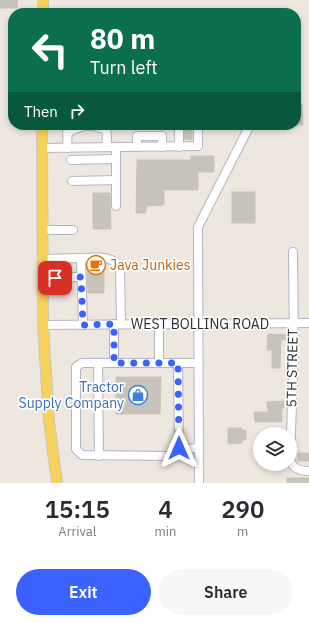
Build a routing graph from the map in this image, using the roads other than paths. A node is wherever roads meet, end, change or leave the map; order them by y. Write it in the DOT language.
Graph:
graph roads {
  1 [pos="42,130"];
  2 [pos="68,130"];
  3 [pos="106,130"];
  4 [pos="179,130"];
  5 [pos="198,130"];
  6 [pos="247,130"];
  7 [pos="106,147"];
  8 [pos="116,147"];
  9 [pos="179,147"];
  10 [pos="42,148"];
  11 [pos="67,148"];
  12 [pos="116,159"];
  13 [pos="71,160"];
  14 [pos="116,180"];
  15 [pos="72,181"];
  16 [pos="116,206"];
  17 [pos="42,230"];
  18 [pos="73,230"];
  19 [pos="293,252"];
  20 [pos="81,258"];
  21 [pos="43,259"];
  22 [pos="81,277"];
  23 [pos="43,278"];
  24 [pos="293,323"];
  25 [pos="309,323"];
  26 [pos="117,324"];
  27 [pos="159,324"];
  28 [pos="198,324"];
  29 [pos="43,325"];
  30 [pos="83,325"];
  31 [pos="98,363"];
  32 [pos="114,363"];
  33 [pos="159,363"];
  34 [pos="178,363"];
  35 [pos="198,363"];
  36 [pos="179,448"];
  37 [pos="198,448"];
  38 [pos="99,456"];
  39 [pos="309,471"];
  40 [pos="57,483"];
  41 [pos="199,483"];
  1 -- 10 [label="main road"];
  2 -- 11 [label="street"];
  3 -- 7 [label="street"];
  4 -- 9 [label="street"];
  5 -- 9 [label="street"];
  6 -- 28 [label="street"];
  7 -- 8 [label="street"];
  7 -- 11 [label="street"];
  8 -- 9 [label="street"];
  8 -- 12 [label="street"];
  10 -- 11 [label="street"];
  10 -- 17 [label="main road"];
  12 -- 13 [label="street"];
  12 -- 14 [label="street"];
  14 -- 15 [label="street"];
  14 -- 16 [label="street"];
  17 -- 18 [label="street"];
  17 -- 21 [label="main road"];
  19 -- 24 [label="street, 5TH STREET"];
  20 -- 21 [label="street"];
  20 -- 22 [label="street"];
  20 -- 26 [label="street"];
  21 -- 23 [label="main road"];
  22 -- 23 [label="street"];
  22 -- 30 [label="street"];
  23 -- 29 [label="main road"];
  24 -- 25 [label="street, WEST BOLLING ROAD"];
  24 -- 28 [label="street, WEST BOLLING ROAD"];
  24 -- 39 [label="street, 5TH STREET"];
  26 -- 27 [label="street, WEST BOLLING ROAD"];
  26 -- 30 [label="street, WEST BOLLING ROAD"];
  26 -- 32 [label="street"];
  27 -- 28 [label="street, WEST BOLLING ROAD"];
  27 -- 33 [label="street"];
  28 -- 35 [label="street"];
  29 -- 30 [label="street, WEST BOLLING ROAD"];
  29 -- 40 [label="main road"];
  31 -- 32 [label="street"];
  31 -- 38 [label="street"];
  31 -- 38 [label="street"];
  32 -- 33 [label="street"];
  33 -- 34 [label="street"];
  34 -- 35 [label="street"];
  34 -- 36 [label="street"];
  35 -- 37 [label="street"];
  36 -- 37 [label="street"];
  36 -- 38 [label="street"];
  37 -- 41 [label="street"];
}
